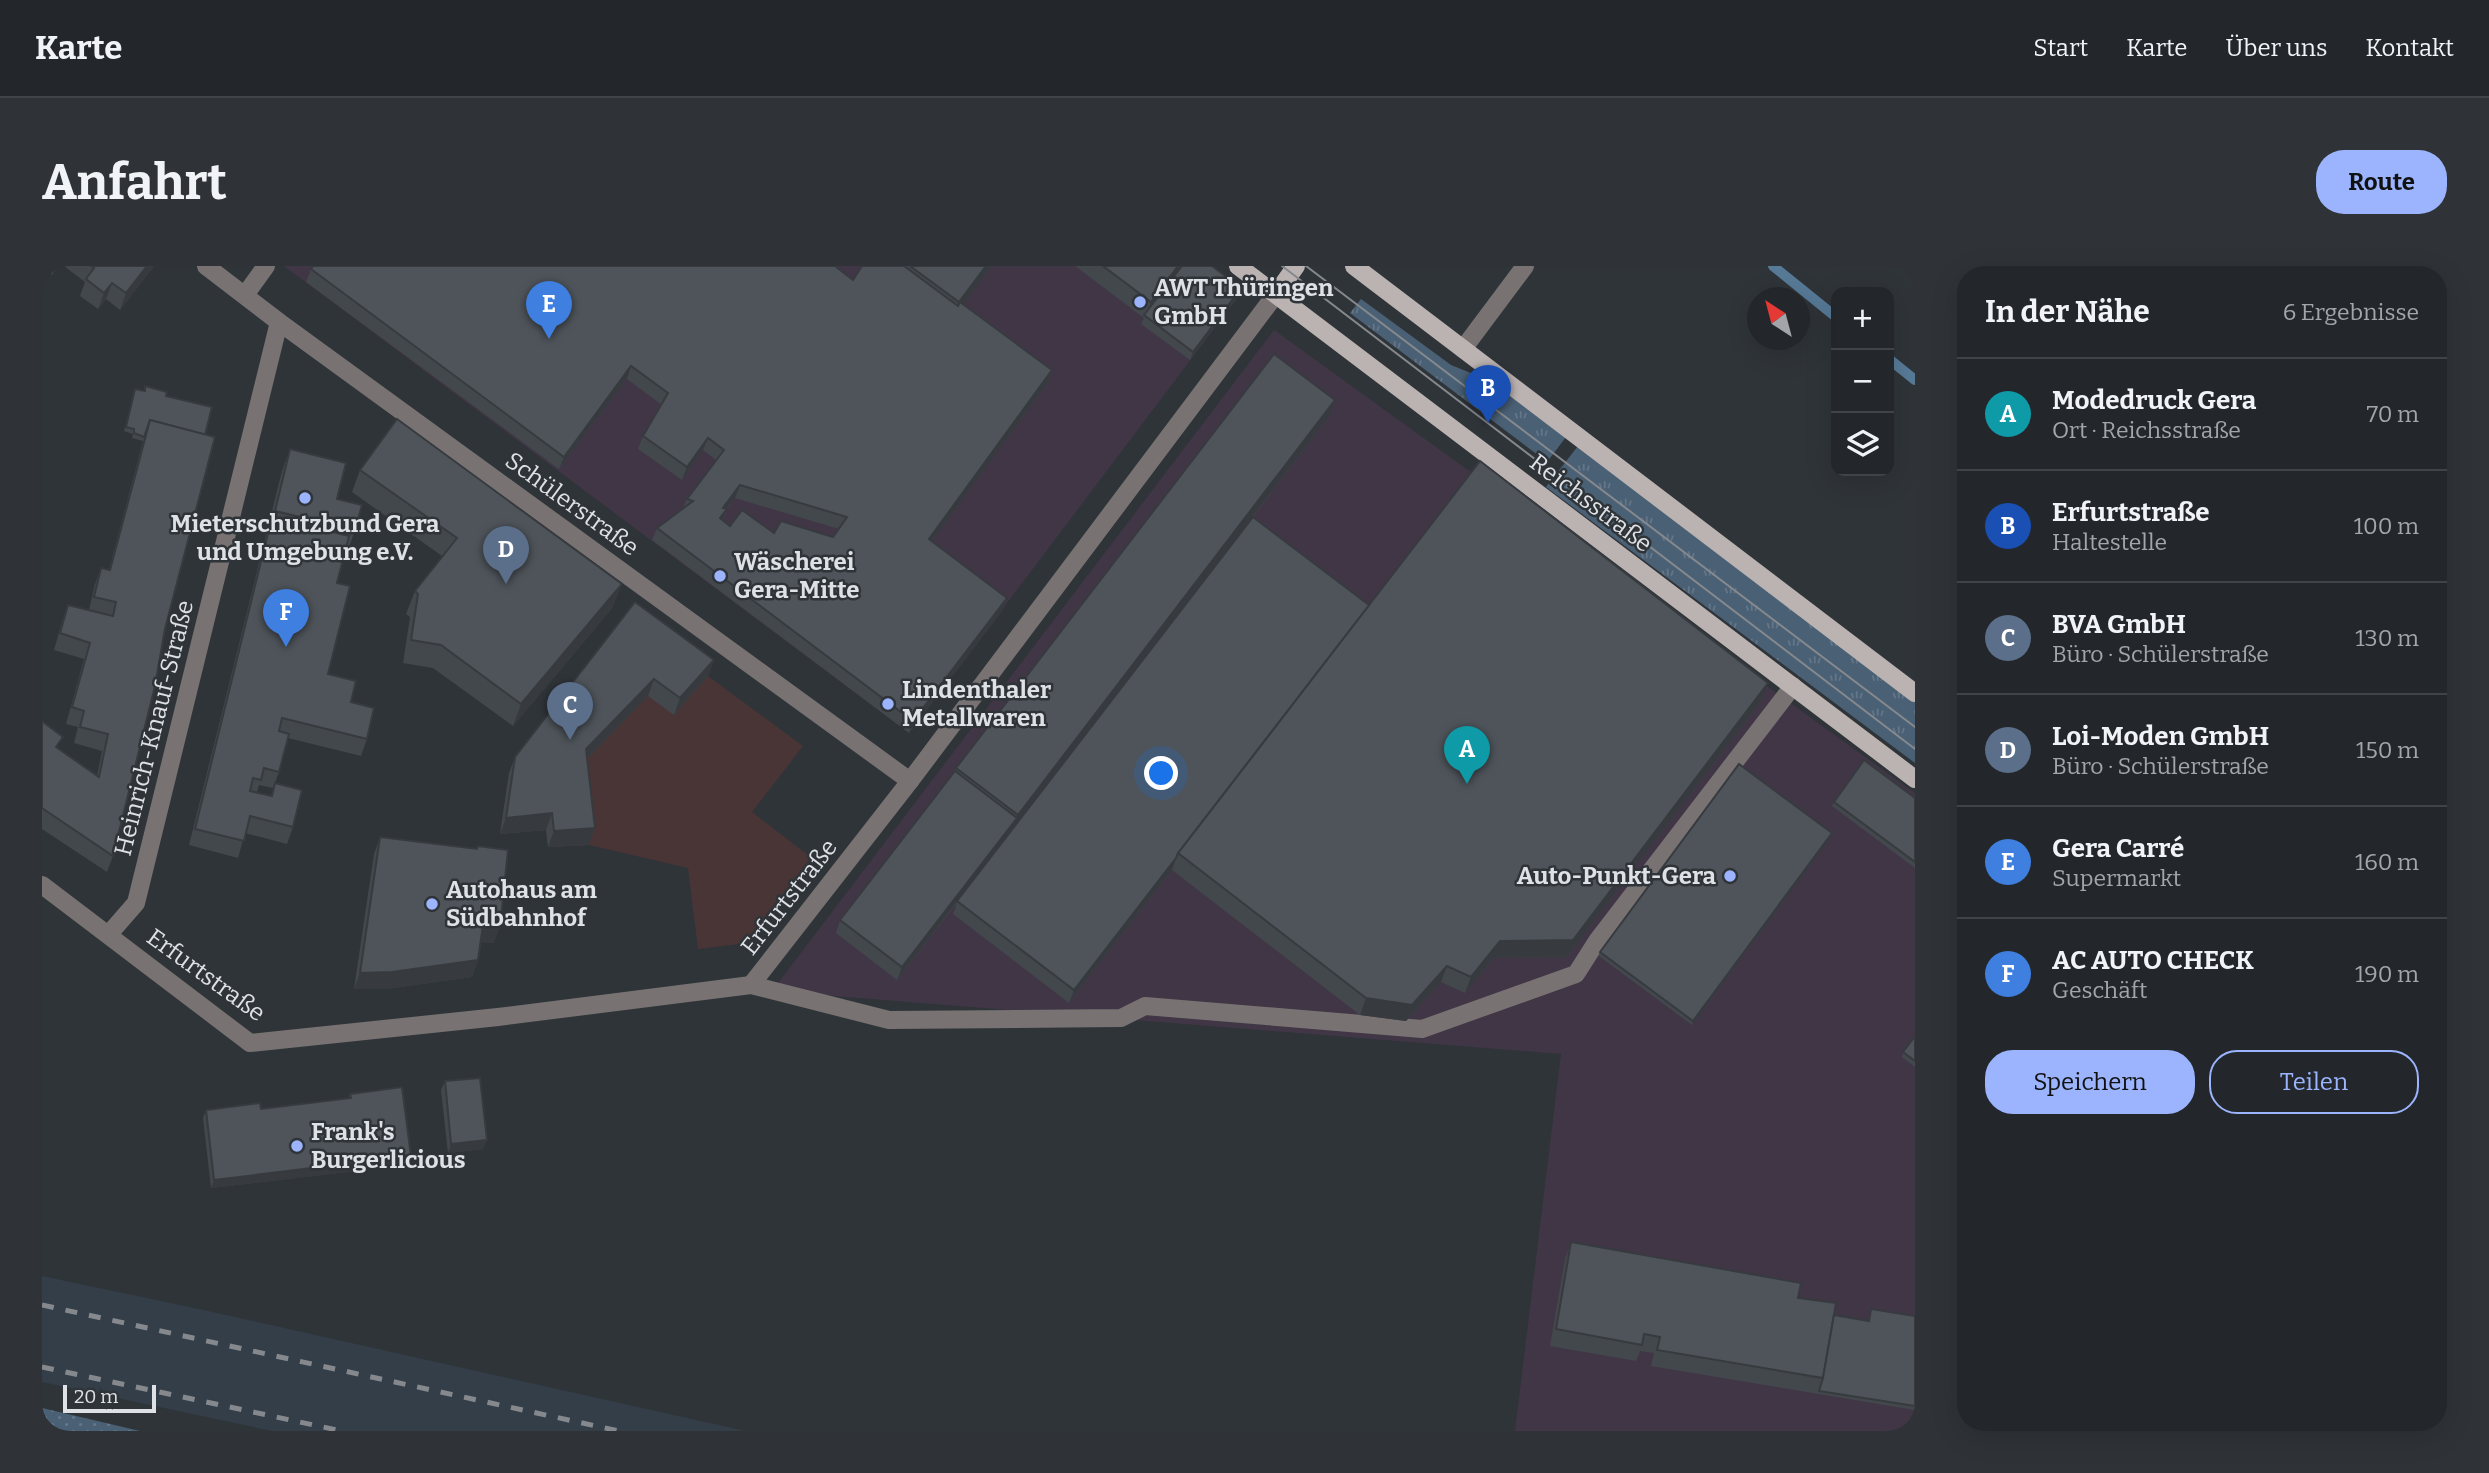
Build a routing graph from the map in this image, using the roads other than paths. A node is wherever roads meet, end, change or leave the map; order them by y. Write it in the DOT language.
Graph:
graph roads {
  1 [pos="206,266"];
  2 [pos="265,266"];
  3 [pos="1238,266"];
  4 [pos="1296,266"];
  5 [pos="1354,266"];
  6 [pos="1525,266"];
  7 [pos="1276,294"];
  8 [pos="245,295"];
  9 [pos="279,322"];
  10 [pos="1463,349"];
  11 [pos="1793,686"];
  12 [pos="1915,692"];
  13 [pos="1915,779"];
  14 [pos="910,781"];
  15 [pos="42,886"];
  16 [pos="109,934"];
  17 [pos="751,985"];
  1 -- 8 [label="street, Schülerstraße"];
  2 -- 8 [label="street"];
  3 -- 7 [label="main road, Reichsstraße"];
  4 -- 7 [label="main road"];
  5 -- 10 [label="main road, Reichsstraße"];
  6 -- 10 [label="street"];
  7 -- 11 [label="main road, Reichsstraße"];
  7 -- 14 [label="street, Erfurtstraße"];
  8 -- 9 [label="street, Schülerstraße"];
  9 -- 14 [label="street, Schülerstraße"];
  9 -- 16 [label="street, Heinrich-Knauf-Straße"];
  10 -- 12 [label="main road, Reichsstraße"];
  11 -- 13 [label="main road, Reichsstraße"];
  11 -- 17 [label="street"];
  14 -- 17 [label="street, Erfurtstraße"];
  15 -- 16 [label="street, Erfurtstraße"];
  16 -- 17 [label="street, Erfurtstraße"];
}
